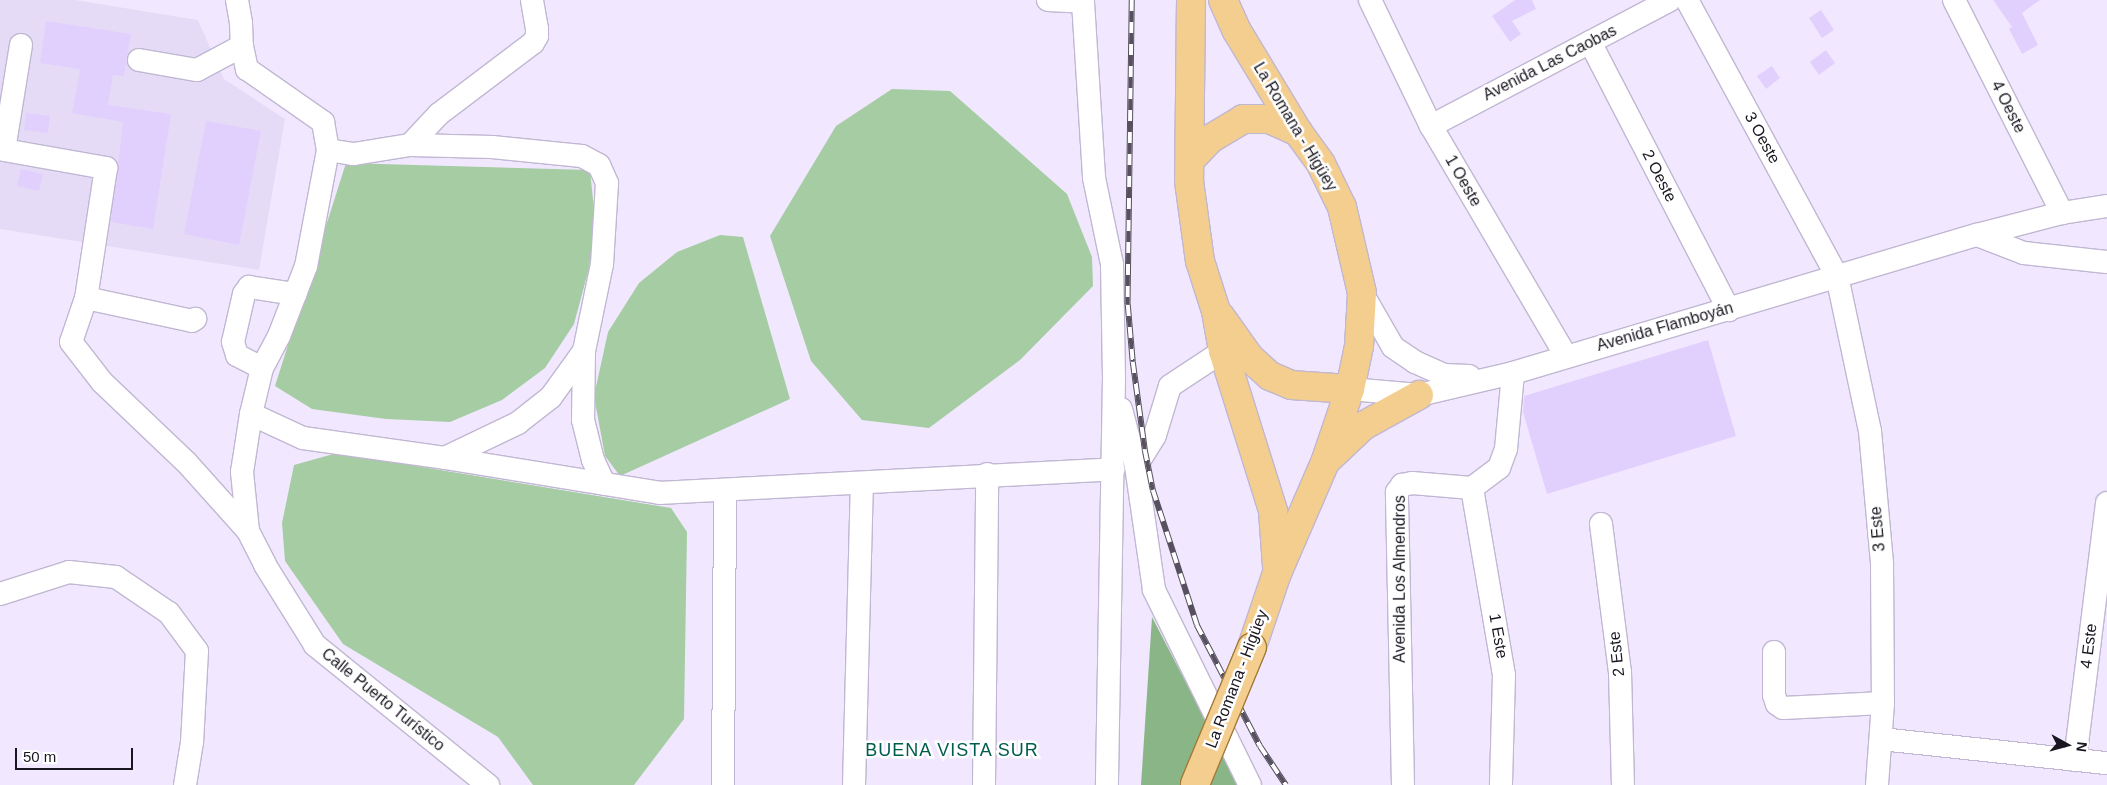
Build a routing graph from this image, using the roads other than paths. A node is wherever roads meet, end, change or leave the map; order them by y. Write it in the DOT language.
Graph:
graph roads {
  1 [pos="237,0"];
  2 [pos="532,0"];
  3 [pos="1048,0"];
  4 [pos="1191,0"];
  5 [pos="1223,0"];
  6 [pos="1370,0"];
  7 [pos="1670,0"];
  8 [pos="1686,0"];
  9 [pos="1954,0"];
  10 [pos="1590,42"];
  11 [pos="21,45"];
  12 [pos="242,46"];
  13 [pos="139,60"];
  14 [pos="1431,126"];
  15 [pos="1298,132"];
  16 [pos="410,145"];
  17 [pos="328,150"];
  18 [pos="1190,160"];
  19 [pos="2107,206"];
  20 [pos="2062,213"];
  21 [pos="1977,235"];
  22 [pos="2107,262"];
  23 [pos="1836,276"];
  24 [pos="1362,293"];
  25 [pos="296,294"];
  26 [pos="86,298"];
  27 [pos="1728,310"];
  28 [pos="1216,311"];
  29 [pos="195,319"];
  30 [pos="584,351"];
  31 [pos="1223,351"];
  32 [pos="1566,356"];
  33 [pos="262,368"];
  34 [pos="1503,375"];
  35 [pos="1114,378"];
  36 [pos="1350,389"];
  37 [pos="1419,395"];
  38 [pos="251,414"];
  39 [pos="445,458"];
  40 [pos="1326,460"];
  41 [pos="1136,466"];
  42 [pos="1113,469"];
  43 [pos="988,474"];
  44 [pos="862,483"];
  45 [pos="604,484"];
  46 [pos="1472,488"];
  47 [pos="724,491"];
  48 [pos="2107,502"];
  49 [pos="1601,524"];
  50 [pos="248,531"];
  51 [pos="1277,573"];
  52 [pos="0,594"];
  53 [pos="1774,652"];
  54 [pos="1884,704"];
  55 [pos="1881,739"];
  56 [pos="2075,760"];
  57 [pos="2107,763"];
  58 [pos="186,785"];
  59 [pos="488,785"];
  60 [pos="723,785"];
  61 [pos="854,785"];
  62 [pos="984,785"];
  63 [pos="1107,785"];
  64 [pos="1195,785"];
  65 [pos="1250,785"];
  66 [pos="1403,785"];
  67 [pos="1501,785"];
  68 [pos="1623,785"];
  69 [pos="1877,785"];
  1 -- 12 [label="street"];
  2 -- 16 [label="street"];
  3 -- 35 [label="street"];
  4 -- 18 [label="main road, La Romana - Higüey"];
  5 -- 15 [label="main road, La Romana - Higüey"];
  6 -- 14 [label="street, 1 Oeste"];
  7 -- 10 [label="street, Avenida Las Caobas"];
  8 -- 23 [label="street, 3 Oeste"];
  9 -- 20 [label="street, 4 Oeste"];
  10 -- 14 [label="street, Avenida Las Caobas"];
  10 -- 27 [label="street, 2 Oeste"];
  11 -- 26 [label="street"];
  12 -- 13 [label="street"];
  12 -- 17 [label="street"];
  14 -- 32 [label="street, 1 Oeste"];
  15 -- 18 [label="main road"];
  15 -- 24 [label="main road, La Romana - Higüey"];
  16 -- 17 [label="street"];
  16 -- 30 [label="street"];
  17 -- 25 [label="street, Calle Puerto Turístico"];
  18 -- 28 [label="main road, La Romana - Higüey"];
  19 -- 20 [label="street, Avenida Flamboyán"];
  20 -- 21 [label="street, Avenida Flamboyán"];
  21 -- 22 [label="street"];
  21 -- 23 [label="street, Avenida Flamboyán"];
  23 -- 27 [label="street, Avenida Flamboyán"];
  23 -- 54 [label="street, 3 Este"];
  24 -- 34 [label="street"];
  24 -- 36 [label="main road, La Romana - Higüey"];
  25 -- 33 [label="street, Calle Puerto Turístico"];
  25 -- 33 [label="street"];
  26 -- 29 [label="street"];
  26 -- 50 [label="street"];
  27 -- 32 [label="street, Avenida Flamboyán"];
  28 -- 31 [label="main road, La Romana - Higüey"];
  28 -- 36 [label="main road"];
  30 -- 39 [label="street"];
  30 -- 45 [label="street"];
  31 -- 41 [label="street"];
  31 -- 51 [label="main road, La Romana - Higüey"];
  32 -- 34 [label="street, Avenida Flamboyán"];
  33 -- 38 [label="street, Calle Puerto Turístico"];
  34 -- 37 [label="street, Avenida Flamboyán"];
  34 -- 46 [label="street"];
  35 -- 41 [label="street"];
  35 -- 42 [label="street"];
  36 -- 37 [label="street, Avenida Flamboyán"];
  36 -- 40 [label="main road, La Romana - Higüey"];
  37 -- 40 [label="main road"];
  38 -- 39 [label="street"];
  38 -- 50 [label="street, Calle Puerto Turístico"];
  39 -- 45 [label="street"];
  40 -- 51 [label="main road, La Romana - Higüey"];
  41 -- 65 [label="street"];
  42 -- 43 [label="street"];
  42 -- 63 [label="street"];
  43 -- 44 [label="street"];
  43 -- 62 [label="street"];
  44 -- 47 [label="street"];
  44 -- 61 [label="street"];
  45 -- 47 [label="street"];
  46 -- 66 [label="street, Avenida Los Almendros"];
  46 -- 67 [label="street, 1 Este"];
  47 -- 60 [label="street"];
  48 -- 56 [label="street, 4 Este"];
  49 -- 68 [label="street, 2 Este"];
  50 -- 59 [label="street, Calle Puerto Turístico"];
  51 -- 64 [label="main road, La Romana - Higüey, bridge"];
  52 -- 58 [label="street"];
  53 -- 54 [label="street"];
  54 -- 55 [label="street, 3 Este"];
  55 -- 56 [label="street"];
  55 -- 69 [label="street, 3 Este"];
  56 -- 57 [label="street"];
}
